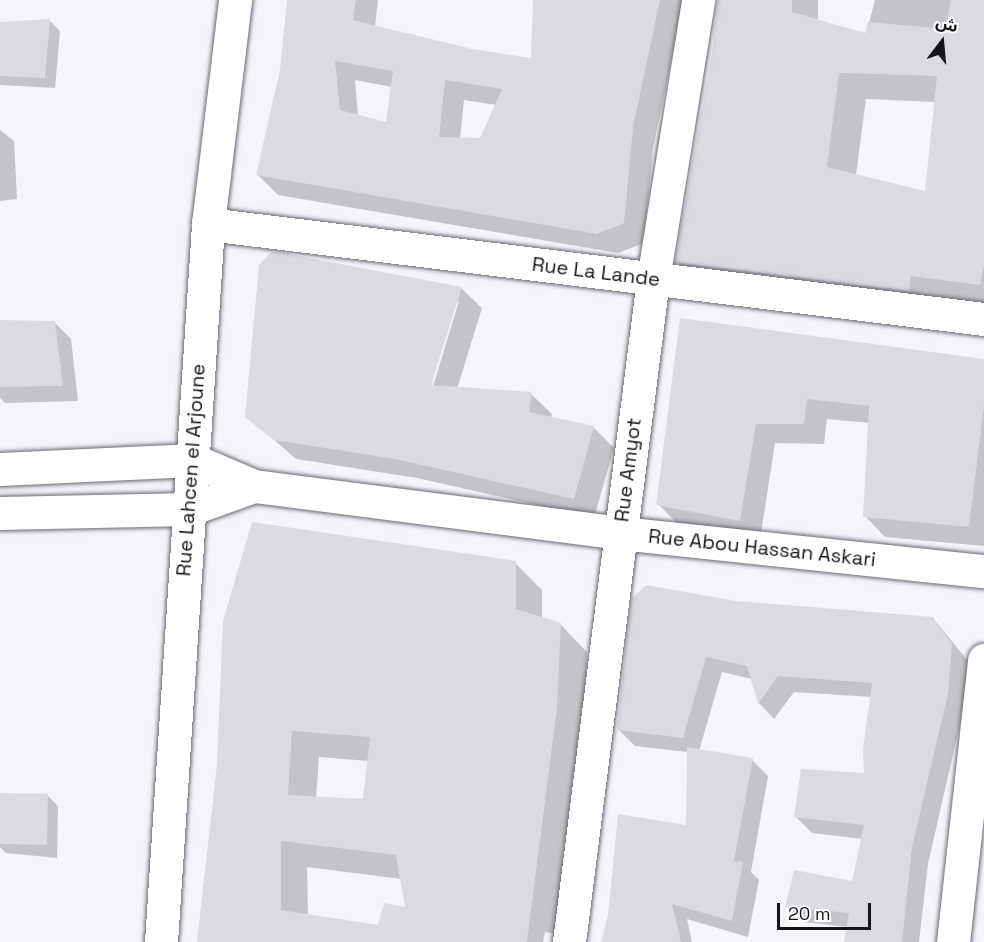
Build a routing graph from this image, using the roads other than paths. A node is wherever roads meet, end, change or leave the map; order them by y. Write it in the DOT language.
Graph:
graph roads {
  1 [pos="235,0"];
  2 [pos="698,0"];
  3 [pos="208,224"];
  4 [pos="652,279"];
  5 [pos="984,319"];
  6 [pos="193,460"];
  7 [pos="0,469"];
  8 [pos="254,486"];
  9 [pos="190,509"];
  10 [pos="0,513"];
  11 [pos="620,533"];
  12 [pos="984,571"];
  13 [pos="984,660"];
  14 [pos="161,942"];
  15 [pos="569,942"];
  16 [pos="953,942"];
  1 -- 3 [label="street, Rue Lahcen el Arjoune"];
  2 -- 4 [label="street, Rue Amyot"];
  3 -- 4 [label="street, Rue La Lande"];
  3 -- 6 [label="street, Rue Lahcen el Arjoune"];
  4 -- 5 [label="street, Rue La Lande"];
  4 -- 11 [label="street, Rue Amyot"];
  6 -- 7 [label="street"];
  6 -- 8 [label="street, Rue Abou Hassan Askari"];
  6 -- 9 [label="street, Rue Lahcen el Arjoune"];
  8 -- 9 [label="street, Rue Abou Hassan Askari"];
  8 -- 11 [label="street, Rue Abou Hassan Askari"];
  9 -- 10 [label="street, Rue Abou Hassan Askari"];
  9 -- 14 [label="street, Rue Lahcen el Arjoune"];
  11 -- 12 [label="street, Rue Abou Hassan Askari"];
  11 -- 15 [label="street, Rue Amyot"];
  13 -- 16 [label="street"];
}
